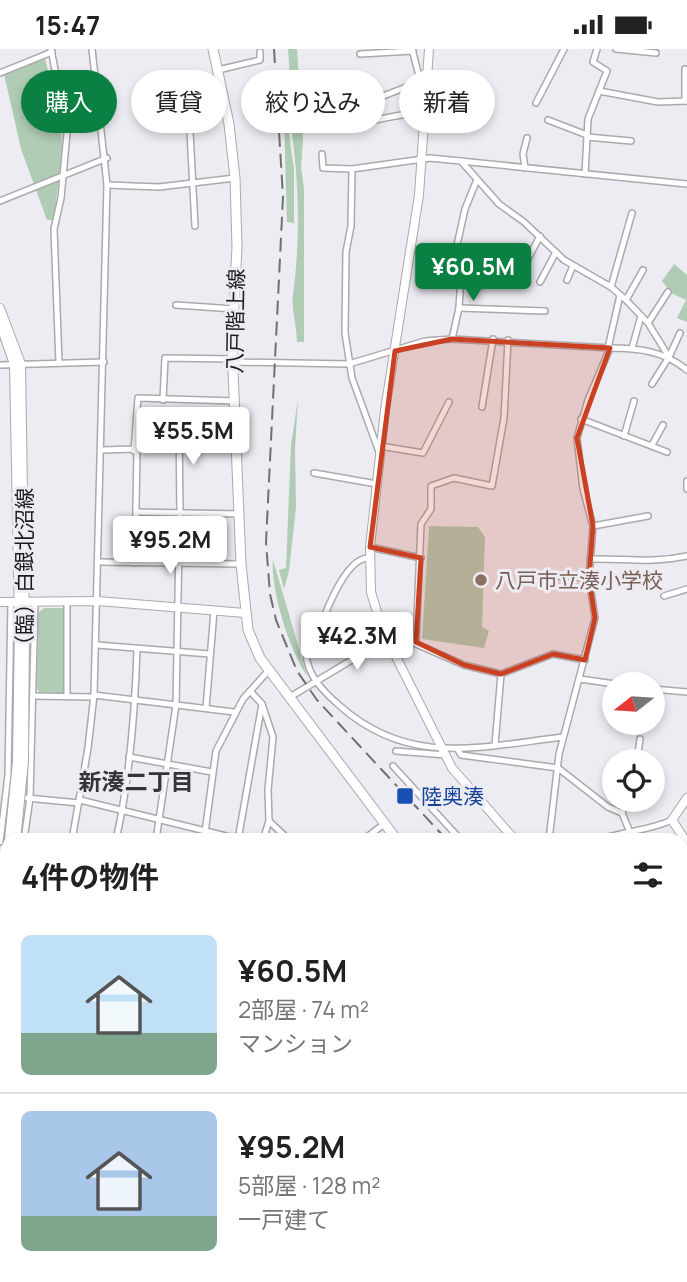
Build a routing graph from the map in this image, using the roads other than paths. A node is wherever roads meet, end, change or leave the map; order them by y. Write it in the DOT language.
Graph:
graph roads {
  1 [pos="92,49"];
  2 [pos="213,49"];
  3 [pos="429,49"];
  4 [pos="565,49"];
  5 [pos="597,49"];
  6 [pos="616,49"];
  7 [pos="52,50"];
  8 [pos="413,50"];
  9 [pos="260,52"];
  10 [pos="656,53"];
  11 [pos="360,54"];
  12 [pos="685,69"];
  13 [pos="218,70"];
  14 [pos="420,70"];
  15 [pos="426,70"];
  16 [pos="0,73"];
  17 [pos="599,91"];
  18 [pos="686,101"];
  19 [pos="536,103"];
  20 [pos="548,120"];
  21 [pos="227,128"];
  22 [pos="190,133"];
  23 [pos="425,133"];
  24 [pos="587,136"];
  25 [pos="527,138"];
  26 [pos="631,141"];
  27 [pos="322,154"];
  28 [pos="107,158"];
  29 [pos="424,159"];
  30 [pos="461,161"];
  31 [pos="525,168"];
  32 [pos="352,169"];
  33 [pos="585,174"];
  34 [pos="63,177"];
  35 [pos="235,179"];
  36 [pos="476,182"];
  37 [pos="194,184"];
  38 [pos="687,184"];
  39 [pos="107,185"];
  40 [pos="0,201"];
  41 [pos="632,213"];
  42 [pos="195,226"];
  43 [pos="540,236"];
  44 [pos="556,252"];
  45 [pos="455,254"];
  46 [pos="573,266"];
  47 [pos="643,270"];
  48 [pos="520,274"];
  49 [pos="501,278"];
  50 [pos="567,280"];
  51 [pos="540,282"];
  52 [pos="611,287"];
  53 [pos="668,292"];
  54 [pos="620,295"];
  55 [pos="626,300"];
  56 [pos="176,305"];
  57 [pos="0,307"];
  58 [pos="460,308"];
  59 [pos="234,309"];
  60 [pos="545,311"];
  61 [pos="641,316"];
  62 [pos="648,323"];
  63 [pos="0,324"];
  64 [pos="680,333"];
  65 [pos="452,339"];
  66 [pos="494,339"];
  67 [pos="508,340"];
  68 [pos="609,348"];
  69 [pos="632,348"];
  70 [pos="395,351"];
  71 [pos="669,357"];
  72 [pos="233,360"];
  73 [pos="59,362"];
  74 [pos="104,362"];
  75 [pos="18,364"];
  76 [pos="349,364"];
  77 [pos="0,365"];
  78 [pos="687,370"];
  79 [pos="652,384"];
  80 [pos="163,400"];
  81 [pos="235,401"];
  82 [pos="634,401"];
  83 [pos="449,402"];
  84 [pos="482,407"];
  85 [pos="581,419"];
  86 [pos="178,422"];
  87 [pos="663,425"];
  88 [pos="624,436"];
  89 [pos="237,446"];
  90 [pos="652,446"];
  91 [pos="180,448"];
  92 [pos="102,450"];
  93 [pos="380,450"];
  94 [pos="136,451"];
  95 [pos="667,452"];
  96 [pos="314,473"];
  97 [pos="687,481"];
  98 [pos="377,484"];
  99 [pos="687,489"];
  100 [pos="136,512"];
  101 [pos="180,514"];
  102 [pos="240,514"];
  103 [pos="648,516"];
  104 [pos="593,526"];
  105 [pos="179,543"];
  106 [pos="370,547"];
  107 [pos="687,556"];
  108 [pos="369,558"];
  109 [pos="421,558"];
  110 [pos="590,559"];
  111 [pos="99,562"];
  112 [pos="135,563"];
  113 [pos="178,563"];
  114 [pos="241,564"];
  115 [pos="543,575"];
  116 [pos="589,578"];
  117 [pos="687,589"];
  118 [pos="664,596"];
  119 [pos="67,601"];
  120 [pos="98,601"];
  121 [pos="0,602"];
  122 [pos="22,602"];
  123 [pos="177,607"];
  124 [pos="214,611"];
  125 [pos="245,613"];
  126 [pos="22,623"];
  127 [pos="379,627"];
  128 [pos="416,642"];
  129 [pos="316,643"];
  130 [pos="97,645"];
  131 [pos="137,649"];
  132 [pos="177,651"];
  133 [pos="210,654"];
  134 [pos="585,660"];
  135 [pos="269,670"];
  136 [pos="501,674"];
  137 [pos="580,679"];
  138 [pos="315,681"];
  139 [pos="602,682"];
  140 [pos="665,690"];
  141 [pos="250,691"];
  142 [pos="687,692"];
  143 [pos="34,696"];
  144 [pos="67,696"];
  145 [pos="93,696"];
  146 [pos="0,697"];
  147 [pos="10,697"];
  148 [pos="290,697"];
  149 [pos="136,701"];
  150 [pos="262,704"];
  151 [pos="176,705"];
  152 [pos="206,708"];
  153 [pos="234,712"];
  154 [pos="563,737"];
  155 [pos="640,739"];
  156 [pos="495,745"];
  157 [pos="639,749"];
  158 [pos="458,750"];
  159 [pos="396,751"];
  160 [pos="444,753"];
  161 [pos="129,757"];
  162 [pos="168,763"];
  163 [pos="393,766"];
  164 [pos="558,768"];
  165 [pos="212,772"];
  166 [pos="0,796"];
  167 [pos="7,796"];
  168 [pos="30,798"];
  169 [pos="687,798"];
  170 [pos="80,802"];
  171 [pos="123,811"];
  172 [pos="622,813"];
  173 [pos="161,820"];
  174 [pos="672,820"];
  175 [pos="269,821"];
  176 [pos="384,824"];
  177 [pos="206,830"];
  178 [pos="629,830"];
  179 [pos="1,833"];
  180 [pos="10,833"];
  181 [pos="17,833"];
  182 [pos="25,833"];
  183 [pos="73,833"];
  184 [pos="118,833"];
  185 [pos="158,833"];
  186 [pos="205,833"];
  187 [pos="215,833"];
  188 [pos="239,833"];
  189 [pos="265,833"];
  190 [pos="282,833"];
  191 [pos="372,833"];
  192 [pos="391,833"];
  193 [pos="455,833"];
  194 [pos="508,833"];
  195 [pos="550,833"];
  196 [pos="620,833"];
  197 [pos="680,833"];
  1 -- 28 [label="street"];
  2 -- 13 [label="main road, 八戸階上線"];
  3 -- 15 [label="street"];
  4 -- 19 [label="street"];
  5 -- 17 [label="street"];
  6 -- 10 [label="street"];
  7 -- 16 [label="street"];
  7 -- 34 [label="street"];
  8 -- 11 [label="street"];
  8 -- 14 [label="street"];
  9 -- 13 [label="street"];
  12 -- 18 [label="street"];
  17 -- 18 [label="street"];
  17 -- 24 [label="street"];
  20 -- 24 [label="street"];
  21 -- 35 [label="main road, 八戸階上線"];
  22 -- 37 [label="street"];
  23 -- 29 [label="street"];
  24 -- 26 [label="street"];
  24 -- 33 [label="street"];
  25 -- 31 [label="street"];
  27 -- 32 [label="street"];
  28 -- 34 [label="street"];
  28 -- 39 [label="street"];
  29 -- 30 [label="street"];
  29 -- 32 [label="street"];
  29 -- 70 [label="street"];
  30 -- 31 [label="street"];
  30 -- 36 [label="street"];
  31 -- 33 [label="street"];
  32 -- 76 [label="street"];
  33 -- 38 [label="street"];
  34 -- 40 [label="street"];
  34 -- 73 [label="street"];
  35 -- 37 [label="street"];
  35 -- 59 [label="main road, 八戸階上線"];
  36 -- 43 [label="street"];
  36 -- 45 [label="street"];
  37 -- 39 [label="street"];
  37 -- 42 [label="street"];
  39 -- 74 [label="street"];
  41 -- 52 [label="street"];
  43 -- 44 [label="street"];
  43 -- 48 [label="street"];
  44 -- 46 [label="street"];
  44 -- 51 [label="street"];
  46 -- 50 [label="street"];
  46 -- 52 [label="street"];
  47 -- 55 [label="street"];
  49 -- 58 [label="street"];
  52 -- 54 [label="street"];
  53 -- 62 [label="street"];
  54 -- 55 [label="street"];
  54 -- 68 [label="street"];
  55 -- 61 [label="street"];
  56 -- 59 [label="street"];
  57 -- 75 [label="street, （臨）白銀北沼線"];
  58 -- 60 [label="street"];
  58 -- 65 [label="street"];
  59 -- 72 [label="main road, 八戸階上線"];
  61 -- 62 [label="street"];
  61 -- 69 [label="street"];
  62 -- 71 [label="street"];
  63 -- 75 [label="street, （臨）白銀北沼線"];
  64 -- 71 [label="street"];
  65 -- 66 [label="street"];
  65 -- 70 [label="street"];
  66 -- 67 [label="street"];
  66 -- 84 [label="street"];
  67 -- 68 [label="street"];
  67 -- 109 [label="street"];
  68 -- 69 [label="street"];
  68 -- 85 [label="street"];
  69 -- 71 [label="street"];
  70 -- 76 [label="street"];
  70 -- 93 [label="street"];
  71 -- 78 [label="street"];
  71 -- 79 [label="street"];
  72 -- 76 [label="street"];
  72 -- 80 [label="street"];
  72 -- 81 [label="main road, 八戸階上線"];
  73 -- 74 [label="street"];
  73 -- 75 [label="street"];
  74 -- 92 [label="street"];
  75 -- 77 [label="street"];
  75 -- 122 [label="street, （臨）白銀北沼線"];
  76 -- 93 [label="street"];
  80 -- 81 [label="street"];
  80 -- 94 [label="street"];
  81 -- 89 [label="main road, 八戸階上線"];
  82 -- 88 [label="street"];
  83 -- 93 [label="street"];
  85 -- 88 [label="street"];
  85 -- 104 [label="street"];
  86 -- 91 [label="street"];
  87 -- 90 [label="street"];
  88 -- 90 [label="street"];
  89 -- 91 [label="street"];
  89 -- 102 [label="main road, 八戸階上線"];
  90 -- 95 [label="street"];
  91 -- 94 [label="street"];
  91 -- 101 [label="street"];
  92 -- 94 [label="street"];
  92 -- 111 [label="street"];
  93 -- 98 [label="street"];
  94 -- 100 [label="street"];
  96 -- 98 [label="street"];
  97 -- 99 [label="street"];
  98 -- 106 [label="street"];
  100 -- 101 [label="street"];
  100 -- 112 [label="street"];
  101 -- 102 [label="street"];
  102 -- 114 [label="main road, 八戸階上線"];
  103 -- 104 [label="street"];
  104 -- 110 [label="street"];
  105 -- 113 [label="street"];
  106 -- 108 [label="street"];
  106 -- 109 [label="street"];
  107 -- 110 [label="street"];
  108 -- 127 [label="street"];
  108 -- 129 [label="street"];
  109 -- 128 [label="street"];
  110 -- 116 [label="street"];
  111 -- 112 [label="street"];
  111 -- 120 [label="street"];
  112 -- 113 [label="street"];
  113 -- 114 [label="street"];
  113 -- 123 [label="street"];
  114 -- 125 [label="main road, 八戸階上線"];
  115 -- 116 [label="street"];
  116 -- 134 [label="street"];
  117 -- 118 [label="street"];
  119 -- 120 [label="street"];
  119 -- 122 [label="street"];
  119 -- 144 [label="street"];
  120 -- 123 [label="street"];
  120 -- 130 [label="street"];
  121 -- 122 [label="street"];
  122 -- 126 [label="street, （臨）白銀北沼線"];
  122 -- 143 [label="street"];
  122 -- 147 [label="street"];
  123 -- 124 [label="street"];
  123 -- 132 [label="street"];
  124 -- 125 [label="street"];
  124 -- 133 [label="street"];
  125 -- 135 [label="main road, 八戸階上線"];
  126 -- 180 [label="street, （臨）白銀北沼線, bridge"];
  126 -- 181 [label="street, （臨）白銀北沼線, bridge"];
  127 -- 128 [label="street"];
  127 -- 129 [label="street"];
  127 -- 138 [label="street"];
  127 -- 160 [label="street"];
  128 -- 136 [label="street"];
  129 -- 138 [label="street"];
  130 -- 131 [label="street"];
  130 -- 145 [label="street"];
  131 -- 132 [label="street"];
  131 -- 149 [label="street"];
  132 -- 133 [label="street"];
  132 -- 151 [label="street"];
  133 -- 152 [label="street"];
  134 -- 136 [label="street"];
  134 -- 137 [label="street"];
  135 -- 141 [label="street"];
  135 -- 148 [label="main road, 八戸階上線"];
  136 -- 156 [label="street"];
  137 -- 139 [label="street"];
  137 -- 154 [label="street"];
  138 -- 148 [label="street"];
  138 -- 160 [label="street"];
  140 -- 142 [label="street"];
  141 -- 150 [label="street"];
  141 -- 153 [label="street"];
  143 -- 144 [label="street"];
  143 -- 168 [label="street"];
  144 -- 145 [label="street"];
  145 -- 149 [label="street"];
  145 -- 170 [label="street"];
  146 -- 147 [label="street"];
  147 -- 167 [label="street"];
  148 -- 176 [label="main road, 八戸階上線"];
  149 -- 151 [label="street"];
  149 -- 161 [label="street"];
  150 -- 175 [label="street"];
  150 -- 188 [label="street"];
  151 -- 152 [label="street"];
  151 -- 162 [label="street"];
  152 -- 153 [label="street"];
  153 -- 165 [label="street"];
  154 -- 156 [label="street"];
  154 -- 164 [label="street"];
  155 -- 157 [label="street"];
  156 -- 158 [label="street"];
  158 -- 160 [label="street"];
  158 -- 164 [label="street"];
  159 -- 160 [label="street"];
  160 -- 194 [label="street"];
  161 -- 162 [label="street"];
  161 -- 171 [label="street"];
  162 -- 165 [label="street"];
  162 -- 173 [label="street"];
  163 -- 193 [label="street"];
  164 -- 172 [label="street"];
  164 -- 195 [label="street"];
  165 -- 177 [label="street"];
  166 -- 167 [label="street"];
  167 -- 168 [label="street"];
  167 -- 179 [label="street"];
  168 -- 170 [label="street"];
  168 -- 182 [label="street"];
  169 -- 174 [label="street"];
  170 -- 171 [label="street"];
  170 -- 183 [label="street"];
  171 -- 173 [label="street"];
  171 -- 184 [label="street"];
  172 -- 178 [label="street"];
  173 -- 177 [label="street"];
  173 -- 185 [label="street"];
  174 -- 178 [label="street"];
  174 -- 197 [label="street"];
  175 -- 189 [label="street"];
  175 -- 190 [label="street"];
  176 -- 191 [label="street"];
  176 -- 192 [label="main road, 八戸階上線"];
  177 -- 186 [label="street"];
  177 -- 187 [label="street"];
  178 -- 196 [label="street"];
}
